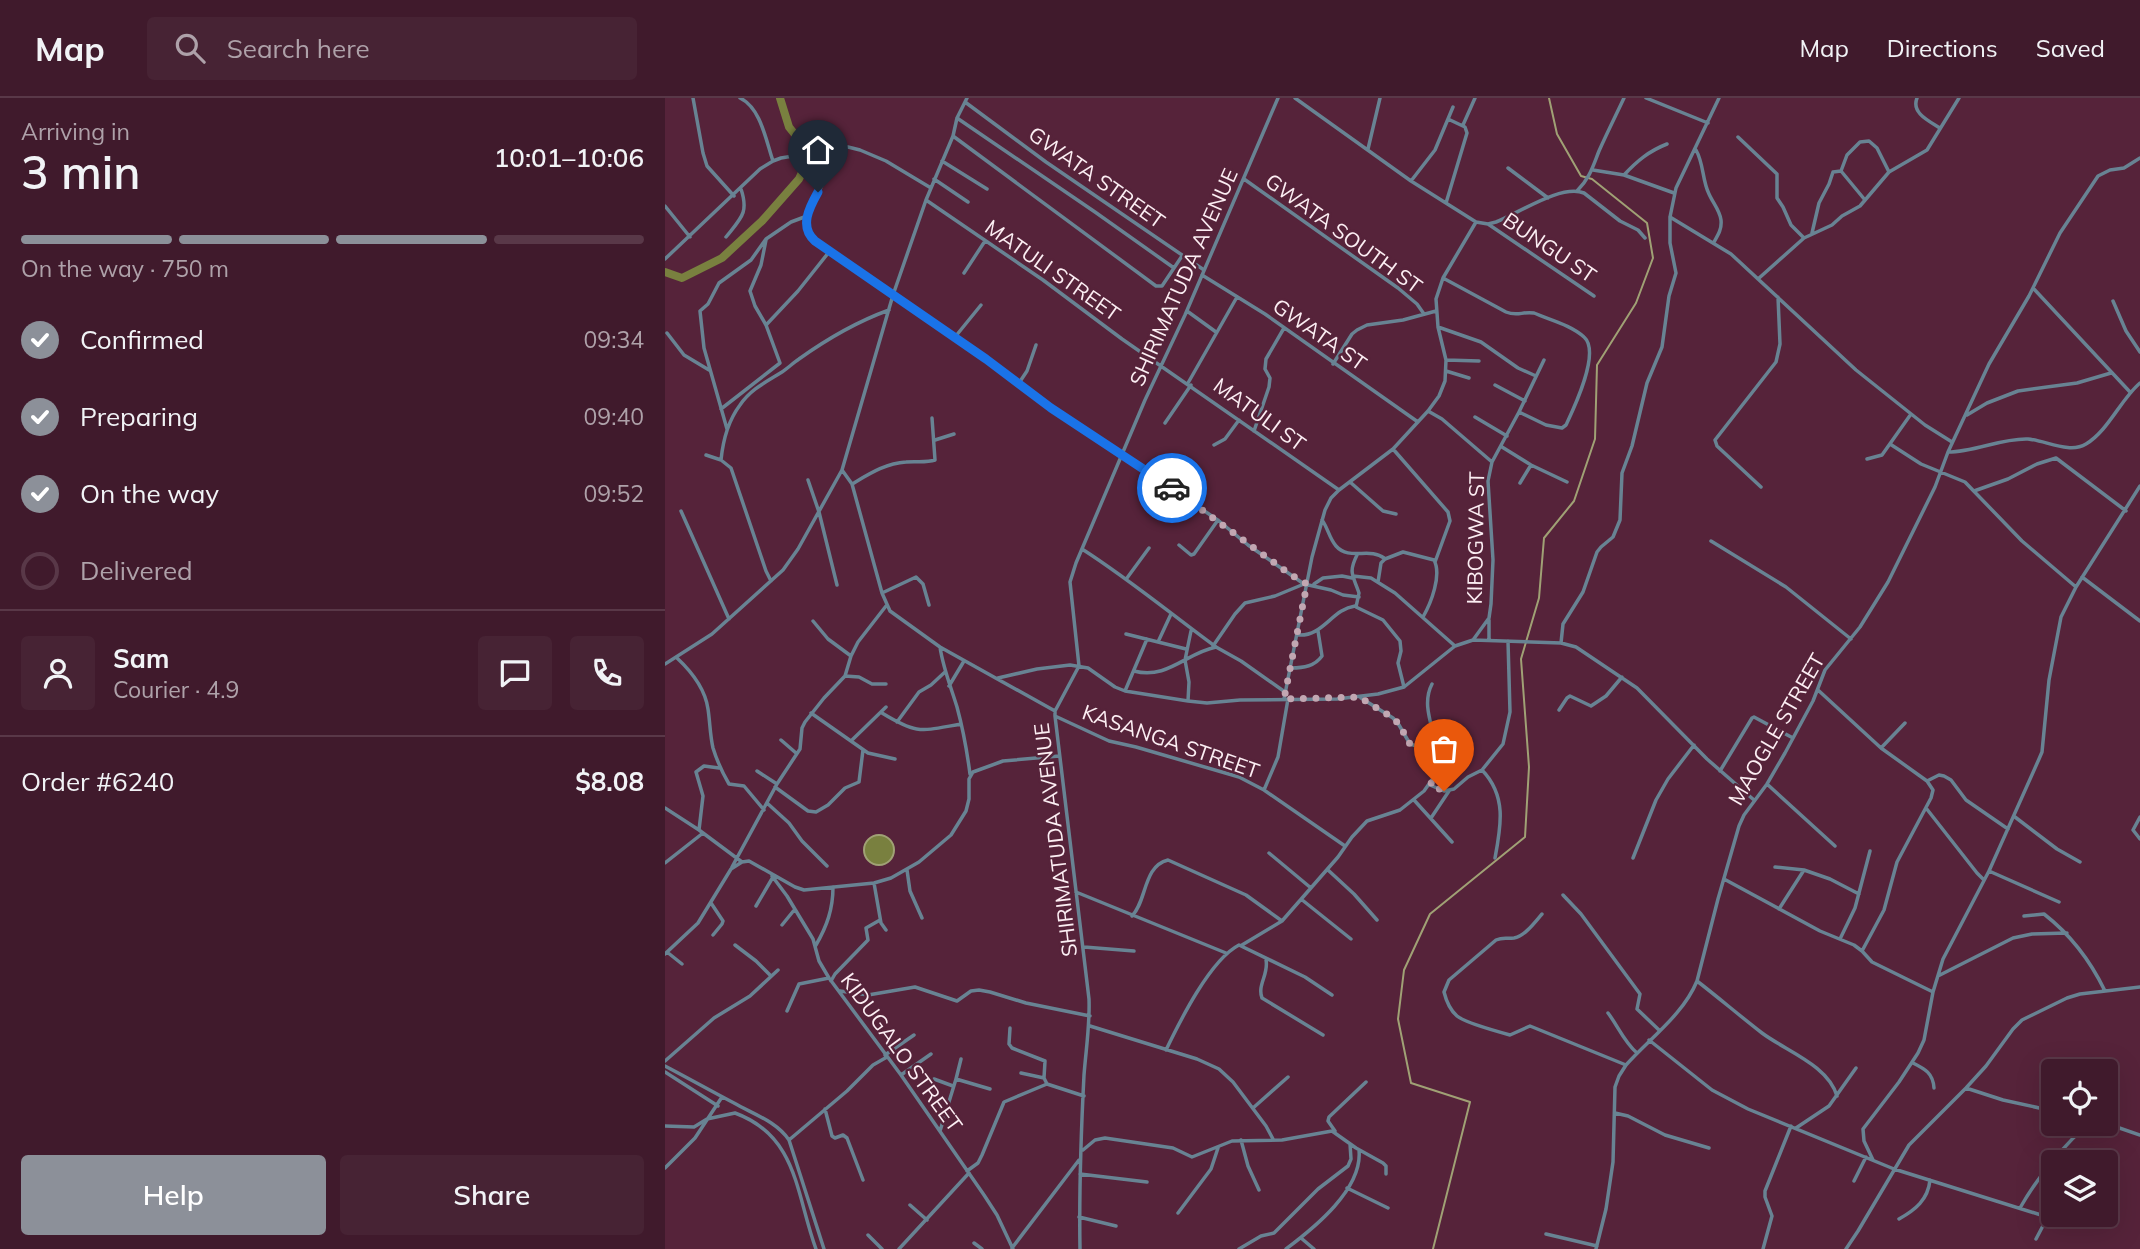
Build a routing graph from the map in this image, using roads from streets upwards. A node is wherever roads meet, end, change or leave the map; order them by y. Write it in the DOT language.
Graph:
graph roads {
  1 [pos="693,98"];
  2 [pos="740,98"];
  3 [pos="1278,98"];
  4 [pos="1295,98"];
  5 [pos="1380,98"];
  6 [pos="1475,98"];
  7 [pos="1624,98"];
  8 [pos="1646,98"];
  9 [pos="1719,98"];
  10 [pos="1917,98"];
  11 [pos="1959,98"];
  12 [pos="966,100"];
  13 [pos="1453,107"];
  14 [pos="957,118"];
  15 [pos="1448,119"];
  16 [pos="1708,123"];
  17 [pos="1463,125"];
  18 [pos="1940,128"];
  19 [pos="953,135"];
  20 [pos="1738,137"];
  21 [pos="1667,144"];
  22 [pos="1368,149"];
  23 [pos="1695,149"];
  24 [pos="833,150"];
  25 [pos="2140,158"];
  26 [pos="773,161"];
  27 [pos="942,161"];
  28 [pos="1508,168"];
  29 [pos="1593,170"];
  30 [pos="1841,171"];
  31 [pos="1889,172"];
  32 [pos="1624,175"];
  33 [pos="934,179"];
  34 [pos="1244,179"];
  35 [pos="1411,181"];
  36 [pos="931,187"];
  37 [pos="741,189"];
  38 [pos="987,189"];
  39 [pos="1577,191"];
  40 [pos="1674,194"];
  41 [pos="734,196"];
  42 [pos="1548,198"];
  43 [pos="926,200"];
  44 [pos="1865,200"];
  45 [pos="968,202"];
  46 [pos="1446,203"];
  47 [pos="665,206"];
  48 [pos="807,216"];
  49 [pos="1670,217"];
  50 [pos="1476,222"];
  51 [pos="1488,224"];
  52 [pos="1812,233"];
  53 [pos="690,236"];
  54 [pos="726,237"];
  55 [pos="1645,238"];
  56 [pos="1804,238"];
  57 [pos="765,239"];
  58 [pos="985,241"];
  59 [pos="1714,242"];
  60 [pos="829,252"];
  61 [pos="1182,256"];
  62 [pos="665,259"];
  63 [pos="1174,268"];
  64 [pos="1203,272"];
  65 [pos="964,273"];
  66 [pos="1443,278"];
  67 [pos="1758,279"];
  68 [pos="2033,288"];
  69 [pos="893,295"];
  70 [pos="1594,296"];
  71 [pos="1237,297"];
  72 [pos="1778,297"];
  73 [pos="2113,301"];
  74 [pos="981,305"];
  75 [pos="889,310"];
  76 [pos="1187,311"];
  77 [pos="1436,311"];
  78 [pos="1424,314"];
  79 [pos="766,325"];
  80 [pos="1438,327"];
  81 [pos="1284,328"];
  82 [pos="1216,332"];
  83 [pos="667,333"];
  84 [pos="955,337"];
  85 [pos="1036,345"];
  86 [pos="2140,352"];
  87 [pos="1446,360"];
  88 [pos="1544,360"];
  89 [pos="1479,361"];
  90 [pos="1333,364"];
  91 [pos="1161,365"];
  92 [pos="710,371"];
  93 [pos="1446,371"];
  94 [pos="2111,373"];
  95 [pos="1536,376"];
  96 [pos="1469,379"];
  97 [pos="1019,383"];
  98 [pos="2140,383"];
  99 [pos="1189,384"];
  100 [pos="1495,385"];
  101 [pos="2130,392"];
  102 [pos="1525,401"];
  103 [pos="721,410"];
  104 [pos="1428,411"];
  105 [pos="1520,412"];
  106 [pos="1911,414"];
  107 [pos="1966,416"];
  108 [pos="1475,417"];
  109 [pos="932,418"];
  110 [pos="1239,420"];
  111 [pos="1418,422"];
  112 [pos="1165,424"];
  113 [pos="727,429"];
  114 [pos="1254,431"];
  115 [pos="954,434"];
  116 [pos="1507,436"];
  117 [pos="935,440"];
  118 [pos="1953,442"];
  119 [pos="1890,444"];
  120 [pos="1214,445"];
  121 [pos="1502,447"];
  122 [pos="1393,449"];
  123 [pos="1948,452"];
  124 [pos="1122,454"];
  125 [pos="706,455"];
  126 [pos="1867,459"];
  127 [pos="721,460"];
  128 [pos="1492,462"];
  129 [pos="1531,465"];
  130 [pos="842,470"];
  131 [pos="1940,473"];
  132 [pos="809,481"];
  133 [pos="1350,482"];
  134 [pos="1567,482"];
  135 [pos="1520,483"];
  136 [pos="852,484"];
  137 [pos="2140,486"];
  138 [pos="1761,487"];
  139 [pos="1339,490"];
  140 [pos="1974,491"];
  141 [pos="2126,510"];
  142 [pos="681,511"];
  143 [pos="819,512"];
  144 [pos="1396,514"];
  145 [pos="1218,520"];
  146 [pos="1322,520"];
  147 [pos="1711,541"];
  148 [pos="1179,545"];
  149 [pos="1149,548"];
  150 [pos="1082,549"];
  151 [pos="1357,555"];
  152 [pos="1385,559"];
  153 [pos="1436,562"];
  154 [pos="1352,577"];
  155 [pos="1127,578"];
  156 [pos="2082,578"];
  157 [pos="771,582"];
  158 [pos="1378,582"];
  159 [pos="837,584"];
  160 [pos="1308,584"];
  161 [pos="2076,587"];
  162 [pos="882,593"];
  163 [pos="1359,597"];
  164 [pos="929,605"];
  165 [pos="886,606"];
  166 [pos="1355,606"];
  167 [pos="1171,614"];
  168 [pos="1423,617"];
  169 [pos="1489,618"];
  170 [pos="729,619"];
  171 [pos="813,621"];
  172 [pos="2140,621"];
  173 [pos="1191,630"];
  174 [pos="1318,630"];
  175 [pos="1126,634"];
  176 [pos="1298,635"];
  177 [pos="1147,639"];
  178 [pos="1472,639"];
  179 [pos="1851,639"];
  180 [pos="1489,640"];
  181 [pos="1508,641"];
  182 [pos="1158,642"];
  183 [pos="1561,642"];
  184 [pos="1215,646"];
  185 [pos="1455,646"];
  186 [pos="940,647"];
  187 [pos="1186,649"];
  188 [pos="851,656"];
  189 [pos="676,657"];
  190 [pos="1185,660"];
  191 [pos="964,661"];
  192 [pos="665,664"];
  193 [pos="1079,666"];
  194 [pos="1291,668"];
  195 [pos="1134,671"];
  196 [pos="945,672"];
  197 [pos="845,676"];
  198 [pos="1622,677"];
  199 [pos="998,678"];
  200 [pos="886,684"];
  201 [pos="1432,684"];
  202 [pos="949,686"];
  203 [pos="1404,687"];
  204 [pos="1818,690"];
  205 [pos="1125,691"];
  206 [pos="1285,692"];
  207 [pos="1359,697"];
  208 [pos="1286,699"];
  209 [pos="1188,701"];
  210 [pos="886,707"];
  211 [pos="1559,710"];
  212 [pos="811,713"];
  213 [pos="882,713"];
  214 [pos="1055,714"];
  215 [pos="897,722"];
  216 [pos="1905,723"];
  217 [pos="961,724"];
  218 [pos="1793,738"];
  219 [pos="781,740"];
  220 [pos="851,741"];
  221 [pos="1694,746"];
  222 [pos="1881,748"];
  223 [pos="863,750"];
  224 [pos="796,753"];
  225 [pos="1437,755"];
  226 [pos="1059,756"];
  227 [pos="895,759"];
  228 [pos="720,769"];
  229 [pos="1482,770"];
  230 [pos="757,771"];
  231 [pos="1720,771"];
  232 [pos="970,775"];
  233 [pos="1927,781"];
  234 [pos="1767,784"];
  235 [pos="1430,785"];
  236 [pos="776,786"];
  237 [pos="1264,790"];
  238 [pos="1448,791"];
  239 [pos="1414,800"];
  240 [pos="1754,800"];
  241 [pos="767,803"];
  242 [pos="665,808"];
  243 [pos="1926,808"];
  244 [pos="764,810"];
  245 [pos="2015,817"];
  246 [pos="2140,817"];
  247 [pos="1431,818"];
  248 [pos="2008,829"];
  249 [pos="701,831"];
  250 [pos="2140,839"];
  251 [pos="1452,842"];
  252 [pos="1345,846"];
  253 [pos="1835,846"];
  254 [pos="1870,851"];
  255 [pos="1269,853"];
  256 [pos="737,858"];
  257 [pos="1495,858"];
  258 [pos="1633,858"];
  259 [pos="742,862"];
  260 [pos="2080,862"];
  261 [pos="665,863"];
  262 [pos="827,866"];
  263 [pos="1775,867"];
  264 [pos="731,869"];
  265 [pos="907,870"];
  266 [pos="1328,870"];
  267 [pos="1804,870"];
  268 [pos="1989,871"];
  269 [pos="768,872"];
  270 [pos="773,877"];
  271 [pos="1724,879"];
  272 [pos="1984,880"];
  273 [pos="874,883"];
  274 [pos="833,887"];
  275 [pos="1311,888"];
  276 [pos="1076,892"];
  277 [pos="1859,894"];
  278 [pos="1563,895"];
  279 [pos="1301,899"];
  280 [pos="2059,902"];
  281 [pos="711,903"];
  282 [pos="756,906"];
  283 [pos="795,909"];
  284 [pos="1779,909"];
  285 [pos="1542,914"];
  286 [pos="1132,916"];
  287 [pos="2024,916"];
  288 [pos="922,918"];
  289 [pos="880,920"];
  290 [pos="1377,920"];
  291 [pos="1282,921"];
  292 [pos="782,925"];
  293 [pos="886,930"];
  294 [pos="2067,933"];
  295 [pos="713,935"];
  296 [pos="1351,939"];
  297 [pos="1840,939"];
  298 [pos="735,945"];
  299 [pos="816,945"];
  300 [pos="1242,945"];
  301 [pos="1084,947"];
  302 [pos="1863,950"];
  303 [pos="1134,951"];
  304 [pos="666,953"];
  305 [pos="1226,953"];
  306 [pos="1266,960"];
  307 [pos="682,964"];
  308 [pos="778,970"];
  309 [pos="771,976"];
  310 [pos="1938,976"];
  311 [pos="830,980"];
  312 [pos="1697,981"];
  313 [pos="2140,987"];
  314 [pos="839,991"];
  315 [pos="2105,991"];
  316 [pos="1933,992"];
  317 [pos="1332,995"];
  318 [pos="787,1010"];
  319 [pos="1608,1013"];
  320 [pos="1090,1016"];
  321 [pos="1090,1026"];
  322 [pos="1010,1028"];
  323 [pos="1659,1030"];
  324 [pos="913,1035"];
  325 [pos="1323,1035"];
  326 [pos="1649,1040"];
  327 [pos="1167,1050"];
  328 [pos="1637,1053"];
  329 [pos="931,1054"];
  330 [pos="886,1056"];
  331 [pos="961,1059"];
  332 [pos="665,1063"];
  333 [pos="1913,1063"];
  334 [pos="1626,1065"];
  335 [pos="1856,1068"];
  336 [pos="665,1072"];
  337 [pos="1021,1073"];
  338 [pos="901,1075"];
  339 [pos="1288,1077"];
  340 [pos="1044,1078"];
  341 [pos="934,1079"];
  342 [pos="956,1079"];
  343 [pos="1366,1082"];
  344 [pos="1047,1084"];
  345 [pos="953,1086"];
  346 [pos="1934,1088"];
  347 [pos="1966,1088"];
  348 [pos="990,1089"];
  349 [pos="1084,1096"];
  350 [pos="1837,1096"];
  351 [pos="722,1097"];
  352 [pos="718,1106"];
  353 [pos="1253,1108"];
  354 [pos="2041,1108"];
  355 [pos="825,1109"];
  356 [pos="1615,1113"];
  357 [pos="706,1119"];
  358 [pos="665,1126"];
  359 [pos="1794,1127"];
  360 [pos="2118,1127"];
  361 [pos="940,1131"];
  362 [pos="1336,1132"];
  363 [pos="2140,1135"];
  364 [pos="2075,1136"];
  365 [pos="789,1140"];
  366 [pos="1241,1140"];
  367 [pos="1274,1141"];
  368 [pos="1350,1144"];
  369 [pos="1218,1148"];
  370 [pos="1709,1148"];
  371 [pos="1359,1150"];
  372 [pos="1082,1152"];
  373 [pos="1866,1157"];
  374 [pos="1081,1158"];
  375 [pos="1873,1160"];
  376 [pos="665,1168"];
  377 [pos="1894,1169"];
  378 [pos="968,1172"];
  379 [pos="1080,1174"];
  380 [pos="1386,1174"];
  381 [pos="863,1180"];
  382 [pos="1930,1180"];
  383 [pos="1854,1181"];
  384 [pos="1147,1182"];
  385 [pos="1347,1188"];
  386 [pos="1259,1190"];
  387 [pos="910,1205"];
  388 [pos="1388,1208"];
  389 [pos="2020,1208"];
  390 [pos="1178,1213"];
  391 [pos="1079,1217"];
  392 [pos="1899,1219"];
  393 [pos="927,1220"];
  394 [pos="1117,1226"];
  395 [pos="1546,1234"];
  396 [pos="869,1235"];
  397 [pos="1301,1238"];
  398 [pos="2036,1240"];
  399 [pos="974,1243"];
  400 [pos="1596,1247"];
  401 [pos="1013,1248"];
  402 [pos="816,1249"];
  403 [pos="824,1249"];
  404 [pos="882,1249"];
  405 [pos="899,1249"];
  406 [pos="982,1249"];
  407 [pos="1080,1249"];
  408 [pos="1239,1249"];
  409 [pos="1286,1249"];
  410 [pos="1314,1249"];
  411 [pos="1763,1249"];
  412 [pos="1846,1249"];
  1 -- 41 [label="street"];
  2 -- 26 [label="street"];
  3 -- 34 [label="street, SHIRIMATUDA AVENUE"];
  4 -- 22 [label="street"];
  5 -- 22 [label="street"];
  6 -- 17 [label="street"];
  7 -- 29 [label="street"];
  8 -- 16 [label="street"];
  9 -- 16 [label="street"];
  10 -- 18 [label="street"];
  11 -- 18 [label="street"];
  12 -- 14 [label="street"];
  12 -- 61 [label="street, GWATA STREET"];
  13 -- 15 [label="street"];
  14 -- 19 [label="street"];
  14 -- 63 [label="street"];
  15 -- 17 [label="street"];
  15 -- 35 [label="street"];
  16 -- 23 [label="street"];
  17 -- 46 [label="street"];
  18 -- 31 [label="street"];
  19 -- 27 [label="street"];
  19 -- 63 [label="street"];
  20 -- 56 [label="street"];
  21 -- 32 [label="street"];
  22 -- 35 [label="street"];
  23 -- 40 [label="street"];
  23 -- 59 [label="street"];
  24 -- 26 [label="street"];
  24 -- 36 [label="street"];
  24 -- 48 [label="street"];
  25 -- 68 [label="street, MAOGLE STREET"];
  26 -- 37 [label="street"];
  27 -- 33 [label="street"];
  27 -- 38 [label="street"];
  28 -- 42 [label="street"];
  29 -- 32 [label="street"];
  29 -- 39 [label="street"];
  30 -- 31 [label="street"];
  30 -- 44 [label="street"];
  30 -- 52 [label="street"];
  31 -- 44 [label="street"];
  32 -- 40 [label="street"];
  33 -- 36 [label="street"];
  33 -- 45 [label="street"];
  34 -- 64 [label="street, SHIRIMATUDA AVENUE"];
  34 -- 78 [label="street, GWATA SOUTH ST"];
  35 -- 46 [label="street"];
  36 -- 43 [label="street"];
  37 -- 41 [label="street"];
  37 -- 54 [label="street"];
  39 -- 42 [label="street"];
  39 -- 55 [label="street"];
  40 -- 49 [label="street"];
  41 -- 53 [label="street"];
  42 -- 51 [label="street"];
  43 -- 58 [label="street, MATULI STREET"];
  43 -- 69 [label="street"];
  44 -- 52 [label="street"];
  46 -- 50 [label="street"];
  47 -- 53 [label="street"];
  48 -- 57 [label="street"];
  48 -- 60 [label="street"];
  49 -- 59 [label="street"];
  49 -- 183 [label="street"];
  50 -- 51 [label="street"];
  50 -- 66 [label="street"];
  51 -- 70 [label="street, BUNGU ST"];
  52 -- 56 [label="street"];
  53 -- 62 [label="street"];
  56 -- 67 [label="street"];
  57 -- 79 [label="street"];
  57 -- 92 [label="street"];
  58 -- 65 [label="street"];
  58 -- 91 [label="street, MATULI STREET"];
  59 -- 67 [label="street"];
  60 -- 69 [label="street"];
  60 -- 79 [label="street"];
  61 -- 63 [label="street"];
  61 -- 64 [label="street, GWATA ST"];
  64 -- 71 [label="street, GWATA ST"];
  64 -- 76 [label="street, SHIRIMATUDA AVENUE"];
  66 -- 77 [label="street"];
  66 -- 105 [label="street"];
  67 -- 72 [label="street"];
  68 -- 94 [label="street"];
  68 -- 107 [label="street, MAOGLE STREET"];
  69 -- 75 [label="street"];
  69 -- 84 [label="street"];
  71 -- 81 [label="street, GWATA ST"];
  71 -- 82 [label="street"];
  72 -- 106 [label="street"];
  72 -- 138 [label="street"];
  73 -- 86 [label="street"];
  74 -- 84 [label="street"];
  75 -- 113 [label="street"];
  75 -- 130 [label="street"];
  76 -- 82 [label="street"];
  76 -- 91 [label="street, SHIRIMATUDA AVENUE"];
  77 -- 78 [label="street"];
  77 -- 80 [label="street"];
  78 -- 90 [label="street"];
  79 -- 103 [label="street"];
  80 -- 87 [label="street"];
  80 -- 95 [label="street"];
  81 -- 90 [label="street, GWATA ST"];
  81 -- 114 [label="street"];
  82 -- 99 [label="street"];
  83 -- 92 [label="street"];
  84 -- 97 [label="street"];
  85 -- 97 [label="street"];
  87 -- 89 [label="street"];
  87 -- 93 [label="street"];
  88 -- 95 [label="street, KIBOGWA ST"];
  90 -- 111 [label="street, GWATA ST"];
  91 -- 99 [label="street, MATULI ST"];
  91 -- 124 [label="street, SHIRIMATUDA AVENUE"];
  92 -- 103 [label="street"];
  93 -- 96 [label="street"];
  93 -- 104 [label="street"];
  94 -- 101 [label="street"];
  94 -- 107 [label="street"];
  95 -- 102 [label="street, KIBOGWA ST"];
  97 -- 124 [label="street"];
  98 -- 101 [label="street"];
  99 -- 110 [label="street, MATULI ST"];
  99 -- 112 [label="street"];
  100 -- 102 [label="street"];
  101 -- 123 [label="street"];
  102 -- 105 [label="street, KIBOGWA ST"];
  103 -- 113 [label="street"];
  104 -- 111 [label="street"];
  104 -- 128 [label="street"];
  105 -- 116 [label="street, KIBOGWA ST"];
  106 -- 118 [label="street"];
  106 -- 119 [label="street"];
  107 -- 118 [label="street, MAOGLE STREET"];
  108 -- 116 [label="street"];
  109 -- 117 [label="street"];
  110 -- 114 [label="street, MATULI ST"];
  110 -- 120 [label="street"];
  111 -- 122 [label="street"];
  113 -- 127 [label="street"];
  114 -- 139 [label="street, MATULI ST"];
  115 -- 117 [label="street"];
  116 -- 121 [label="street, KIBOGWA ST"];
  117 -- 136 [label="street"];
  118 -- 123 [label="street, MAOGLE STREET"];
  119 -- 126 [label="street"];
  119 -- 131 [label="street"];
  121 -- 128 [label="street, KIBOGWA ST"];
  121 -- 129 [label="street"];
  122 -- 133 [label="street"];
  122 -- 153 [label="street"];
  123 -- 131 [label="street, MAOGLE STREET"];
  124 -- 145 [label="street"];
  124 -- 150 [label="street, SHIRIMATUDA AVENUE"];
  125 -- 127 [label="street"];
  127 -- 157 [label="street"];
  128 -- 169 [label="street, KIBOGWA ST"];
  129 -- 134 [label="street"];
  129 -- 135 [label="street"];
  130 -- 136 [label="street"];
  130 -- 143 [label="street"];
  131 -- 140 [label="street"];
  131 -- 179 [label="street, MAOGLE STREET"];
  132 -- 143 [label="street"];
  133 -- 139 [label="street"];
  133 -- 144 [label="street"];
  136 -- 162 [label="street"];
  137 -- 141 [label="street"];
  139 -- 146 [label="street"];
  140 -- 141 [label="street"];
  140 -- 161 [label="street"];
  141 -- 156 [label="street"];
  142 -- 170 [label="street"];
  143 -- 157 [label="street"];
  143 -- 159 [label="street"];
  145 -- 148 [label="street"];
  145 -- 160 [label="street"];
  146 -- 151 [label="street"];
  146 -- 160 [label="street"];
  147 -- 179 [label="street"];
  149 -- 155 [label="street"];
  150 -- 155 [label="street"];
  150 -- 193 [label="street, SHIRIMATUDA AVENUE"];
  151 -- 152 [label="street"];
  151 -- 154 [label="street"];
  152 -- 153 [label="street"];
  152 -- 158 [label="street"];
  153 -- 168 [label="street"];
  154 -- 158 [label="street"];
  154 -- 160 [label="street"];
  154 -- 163 [label="street"];
  155 -- 167 [label="street"];
  156 -- 161 [label="street"];
  156 -- 172 [label="street"];
  157 -- 170 [label="street"];
  158 -- 168 [label="street"];
  160 -- 163 [label="street"];
  160 -- 176 [label="street"];
  160 -- 184 [label="street"];
  161 -- 245 [label="street"];
  162 -- 164 [label="street"];
  162 -- 165 [label="street"];
  163 -- 166 [label="street"];
  165 -- 186 [label="street, KASANGA STREET"];
  165 -- 188 [label="street"];
  166 -- 174 [label="street"];
  166 -- 203 [label="street"];
  167 -- 173 [label="street"];
  167 -- 182 [label="street"];
  168 -- 185 [label="street"];
  169 -- 178 [label="street, KIBOGWA ST"];
  169 -- 180 [label="street"];
  170 -- 189 [label="street"];
  171 -- 188 [label="street"];
  173 -- 184 [label="street"];
  173 -- 187 [label="street"];
  174 -- 176 [label="street"];
  174 -- 194 [label="street"];
  175 -- 177 [label="street"];
  176 -- 194 [label="street"];
  177 -- 182 [label="street"];
  177 -- 195 [label="street"];
  178 -- 180 [label="street"];
  178 -- 185 [label="street"];
  179 -- 204 [label="street, MAOGLE STREET"];
  180 -- 181 [label="street"];
  181 -- 183 [label="street"];
  181 -- 229 [label="street"];
  182 -- 187 [label="street"];
  183 -- 198 [label="street"];
  184 -- 190 [label="street"];
  184 -- 206 [label="street"];
  185 -- 203 [label="street"];
  186 -- 191 [label="street, KASANGA STREET"];
  186 -- 196 [label="street"];
  187 -- 190 [label="street"];
  188 -- 197 [label="street"];
  189 -- 192 [label="street"];
  189 -- 228 [label="street"];
  190 -- 195 [label="street"];
  190 -- 209 [label="street"];
  191 -- 199 [label="street, KASANGA STREET"];
  191 -- 202 [label="street"];
  193 -- 199 [label="street"];
  193 -- 205 [label="street"];
  193 -- 214 [label="street, SHIRIMATUDA AVENUE"];
  194 -- 206 [label="street"];
  195 -- 205 [label="street"];
  196 -- 202 [label="street"];
  196 -- 215 [label="street"];
  197 -- 200 [label="street"];
  197 -- 212 [label="street"];
  198 -- 211 [label="street"];
  198 -- 221 [label="street"];
  199 -- 214 [label="street, KASANGA STREET"];
  201 -- 225 [label="street"];
  202 -- 217 [label="street"];
  203 -- 207 [label="street"];
  204 -- 218 [label="street, MAOGLE STREET"];
  204 -- 222 [label="street"];
  205 -- 209 [label="street"];
  206 -- 208 [label="street"];
  207 -- 208 [label="street"];
  207 -- 225 [label="street"];
  208 -- 209 [label="street"];
  208 -- 237 [label="street"];
  210 -- 213 [label="street"];
  212 -- 220 [label="street"];
  212 -- 224 [label="street"];
  213 -- 215 [label="street"];
  213 -- 220 [label="street"];
  214 -- 226 [label="street, SHIRIMATUDA AVENUE"];
  214 -- 237 [label="street, KASANGA STREET"];
  215 -- 217 [label="street"];
  216 -- 222 [label="street"];
  217 -- 232 [label="street"];
  218 -- 231 [label="street"];
  218 -- 234 [label="street, MAOGLE STREET"];
  219 -- 224 [label="street"];
  220 -- 223 [label="street"];
  221 -- 231 [label="street"];
  221 -- 258 [label="street"];
  222 -- 233 [label="street"];
  223 -- 227 [label="street"];
  223 -- 236 [label="street"];
  224 -- 236 [label="street"];
  225 -- 235 [label="street"];
  226 -- 232 [label="street"];
  226 -- 276 [label="street, SHIRIMATUDA AVENUE"];
  228 -- 244 [label="street"];
  228 -- 249 [label="street"];
  229 -- 238 [label="street"];
  229 -- 257 [label="street"];
  230 -- 236 [label="street"];
  231 -- 240 [label="street"];
  232 -- 265 [label="street"];
  233 -- 243 [label="street"];
  233 -- 248 [label="street"];
  234 -- 240 [label="street, MAOGLE STREET"];
  234 -- 253 [label="street"];
  235 -- 238 [label="street"];
  235 -- 239 [label="street"];
  236 -- 241 [label="street"];
  237 -- 252 [label="street, KASANGA STREET"];
  238 -- 247 [label="street"];
  239 -- 247 [label="street"];
  239 -- 252 [label="street"];
  240 -- 271 [label="street, MAOGLE STREET"];
  241 -- 244 [label="street"];
  241 -- 262 [label="street"];
  242 -- 249 [label="street"];
  243 -- 272 [label="street"];
  243 -- 302 [label="street"];
  244 -- 256 [label="street"];
  245 -- 248 [label="street"];
  245 -- 260 [label="street"];
  246 -- 250 [label="street"];
  247 -- 251 [label="street"];
  248 -- 268 [label="street"];
  249 -- 256 [label="street"];
  249 -- 261 [label="street"];
  252 -- 266 [label="street"];
  254 -- 277 [label="street"];
  255 -- 275 [label="street"];
  256 -- 259 [label="street"];
  256 -- 264 [label="street"];
  259 -- 264 [label="street"];
  259 -- 269 [label="street"];
  263 -- 267 [label="street"];
  264 -- 281 [label="street"];
  265 -- 273 [label="street"];
  265 -- 288 [label="street"];
  266 -- 275 [label="street"];
  266 -- 290 [label="street"];
  267 -- 277 [label="street"];
  267 -- 284 [label="street"];
  268 -- 272 [label="street"];
  268 -- 280 [label="street"];
  269 -- 270 [label="street, KIDUGALO STREET"];
  269 -- 274 [label="street"];
  270 -- 282 [label="street"];
  270 -- 283 [label="street, KIDUGALO STREET"];
  271 -- 284 [label="street"];
  271 -- 312 [label="street, MAOGLE STREET"];
  272 -- 310 [label="street"];
  273 -- 274 [label="street"];
  273 -- 289 [label="street"];
  274 -- 299 [label="street"];
  275 -- 279 [label="street"];
  276 -- 286 [label="street"];
  276 -- 301 [label="street, SHIRIMATUDA AVENUE"];
  277 -- 297 [label="street"];
  278 -- 323 [label="street"];
  279 -- 291 [label="street"];
  279 -- 296 [label="street"];
  281 -- 295 [label="street"];
  281 -- 304 [label="street"];
  283 -- 292 [label="street"];
  283 -- 299 [label="street, KIDUGALO STREET"];
  284 -- 297 [label="street"];
  285 -- 334 [label="street"];
  286 -- 291 [label="street"];
  286 -- 305 [label="street"];
  287 -- 294 [label="street"];
  289 -- 293 [label="street"];
  289 -- 311 [label="street"];
  291 -- 300 [label="street"];
  294 -- 310 [label="street"];
  294 -- 315 [label="street"];
  297 -- 302 [label="street"];
  298 -- 309 [label="street"];
  299 -- 311 [label="street, KIDUGALO STREET"];
  300 -- 305 [label="street"];
  300 -- 306 [label="street"];
  301 -- 303 [label="street"];
  301 -- 320 [label="street, SHIRIMATUDA AVENUE"];
  302 -- 316 [label="street"];
  304 -- 307 [label="street"];
  305 -- 327 [label="street"];
  306 -- 317 [label="street"];
  306 -- 325 [label="street"];
  308 -- 309 [label="street"];
  309 -- 332 [label="street"];
  310 -- 316 [label="street"];
  311 -- 314 [label="street, KIDUGALO STREET"];
  311 -- 318 [label="street"];
  312 -- 323 [label="street, MAOGLE STREET"];
  312 -- 350 [label="street"];
  313 -- 315 [label="street"];
  314 -- 320 [label="street"];
  314 -- 330 [label="street, KIDUGALO STREET"];
  315 -- 347 [label="street"];
  316 -- 333 [label="street"];
  319 -- 328 [label="street"];
  320 -- 321 [label="street, SHIRIMATUDA AVENUE"];
  321 -- 327 [label="street"];
  321 -- 349 [label="street, SHIRIMATUDA AVENUE"];
  322 -- 340 [label="street"];
  323 -- 326 [label="street, MAOGLE STREET"];
  324 -- 330 [label="street"];
  326 -- 328 [label="street, MAOGLE STREET"];
  326 -- 359 [label="street"];
  327 -- 353 [label="street"];
  328 -- 334 [label="street, MAOGLE STREET"];
  329 -- 338 [label="street"];
  330 -- 338 [label="street, KIDUGALO STREET"];
  330 -- 355 [label="street"];
  331 -- 342 [label="street"];
  332 -- 351 [label="street"];
  333 -- 346 [label="street"];
  333 -- 375 [label="street"];
  334 -- 356 [label="street, MAOGLE STREET"];
  335 -- 350 [label="street"];
  336 -- 352 [label="street"];
  337 -- 340 [label="street"];
  338 -- 361 [label="street, KIDUGALO STREET"];
  339 -- 353 [label="street"];
  340 -- 344 [label="street"];
  341 -- 345 [label="street"];
  342 -- 345 [label="street"];
  342 -- 348 [label="street"];
  343 -- 362 [label="street"];
  344 -- 349 [label="street"];
  344 -- 378 [label="street"];
  345 -- 361 [label="street"];
  347 -- 354 [label="street"];
  347 -- 377 [label="street"];
  349 -- 372 [label="street, SHIRIMATUDA AVENUE"];
  350 -- 359 [label="street"];
  351 -- 352 [label="street"];
  351 -- 365 [label="street"];
  352 -- 357 [label="street"];
  353 -- 367 [label="street"];
  355 -- 365 [label="street"];
  355 -- 381 [label="street"];
  356 -- 370 [label="street"];
  356 -- 400 [label="street, MAOGLE STREET"];
  357 -- 358 [label="street"];
  357 -- 376 [label="street"];
  357 -- 402 [label="street"];
  359 -- 373 [label="street"];
  359 -- 411 [label="street"];
  360 -- 363 [label="street"];
  361 -- 378 [label="street, KIDUGALO STREET"];
  362 -- 367 [label="street"];
  362 -- 368 [label="street"];
  364 -- 389 [label="street"];
  365 -- 403 [label="street"];
  366 -- 367 [label="street"];
  366 -- 369 [label="street"];
  366 -- 386 [label="street"];
  368 -- 371 [label="street"];
  368 -- 408 [label="street"];
  369 -- 372 [label="street"];
  369 -- 390 [label="street"];
  371 -- 380 [label="street"];
  371 -- 385 [label="street"];
  372 -- 374 [label="street, SHIRIMATUDA AVENUE"];
  373 -- 375 [label="street"];
  373 -- 383 [label="street"];
  374 -- 379 [label="street, SHIRIMATUDA AVENUE"];
  374 -- 401 [label="street"];
  375 -- 377 [label="street"];
  377 -- 382 [label="street"];
  377 -- 412 [label="street"];
  378 -- 393 [label="street"];
  378 -- 401 [label="street, KIDUGALO STREET"];
  379 -- 384 [label="street"];
  379 -- 391 [label="street, SHIRIMATUDA AVENUE"];
  382 -- 389 [label="street"];
  382 -- 392 [label="street"];
  385 -- 388 [label="street"];
  385 -- 397 [label="street"];
  387 -- 393 [label="street"];
  389 -- 398 [label="street"];
  391 -- 394 [label="street"];
  391 -- 407 [label="street, SHIRIMATUDA AVENUE"];
  393 -- 405 [label="street"];
  395 -- 400 [label="street"];
  396 -- 404 [label="street"];
  397 -- 409 [label="street"];
  397 -- 410 [label="street"];
  399 -- 406 [label="street"];
}
